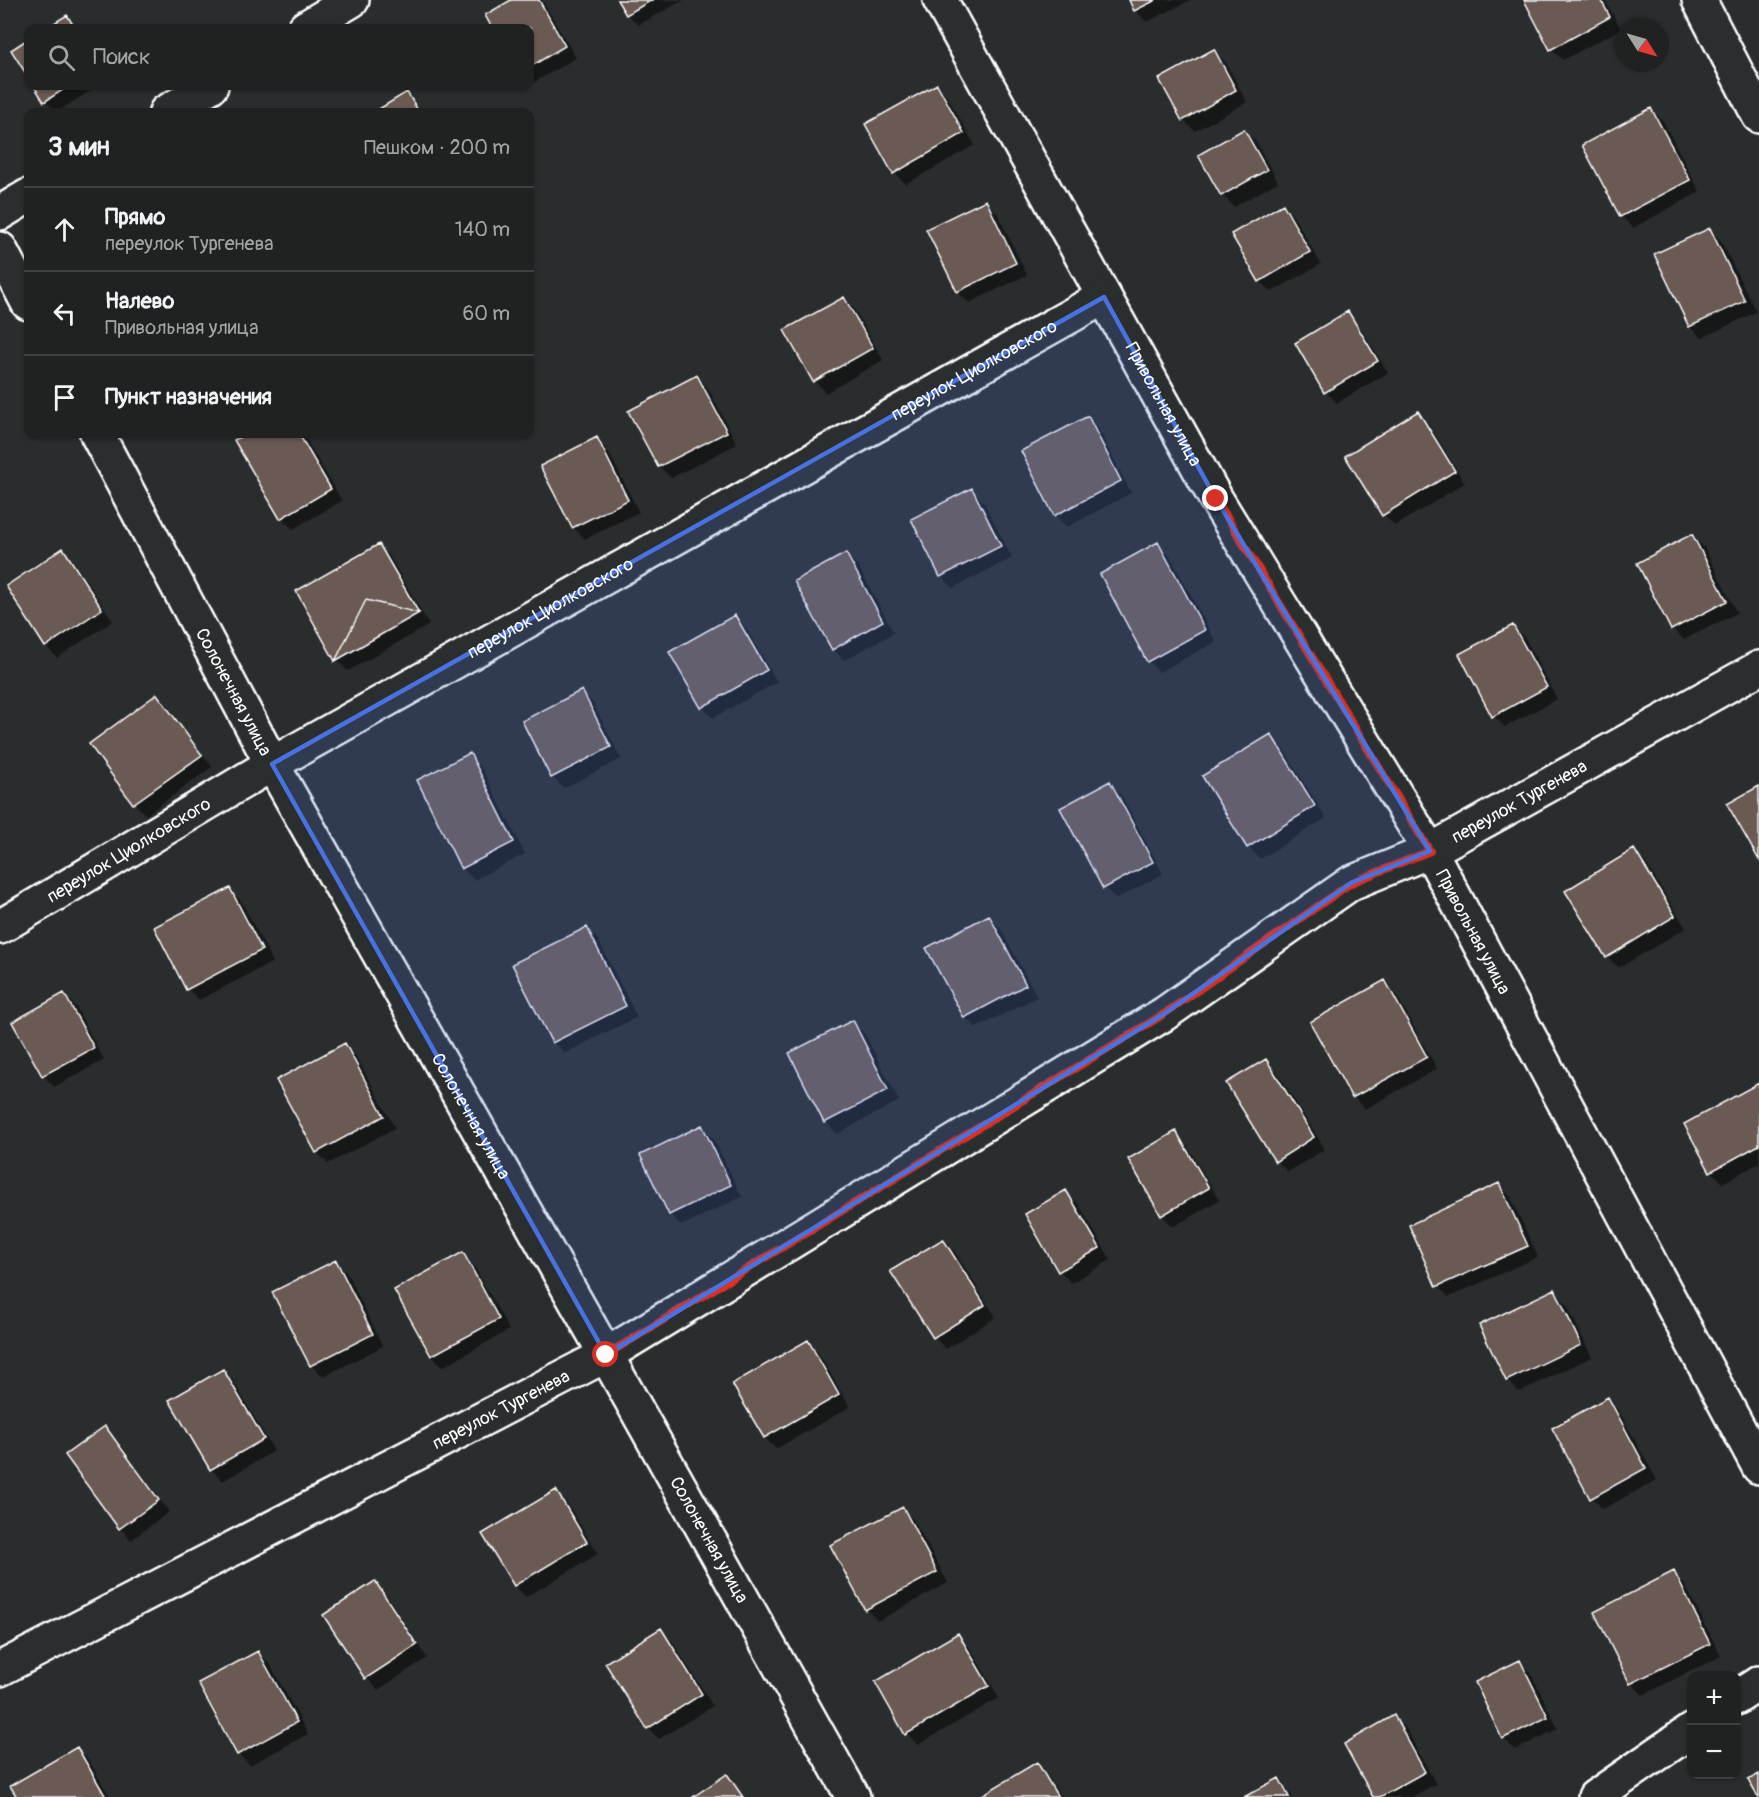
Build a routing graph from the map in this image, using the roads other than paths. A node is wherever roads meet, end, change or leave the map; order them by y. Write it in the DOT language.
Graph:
graph roads {
  1 [pos="352,0"];
  2 [pos="940,0"];
  3 [pos="1699,0"];
  4 [pos="312,24"];
  5 [pos="204,90"];
  6 [pos="173,108"];
  7 [pos="1759,116"];
  8 [pos="24,198"];
  9 [pos="0,213"];
  10 [pos="0,249"];
  11 [pos="24,295"];
  12 [pos="1104,297"];
  13 [pos="99,438"];
  14 [pos="1759,668"];
  15 [pos="272,764"];
  16 [pos="1430,851"];
  17 [pos="0,927"];
  18 [pos="606,1355"];
  19 [pos="1759,1467"];
  20 [pos="0,1669"];
  21 [pos="1759,1683"];
  22 [pos="1741,1695"];
  23 [pos="1687,1733"];
  24 [pos="853,1797"];
  25 [pos="1595,1797"];
  1 -- 4 [label="street"];
  2 -- 12 [label="street, Привольная улица"];
  3 -- 7 [label="street"];
  5 -- 6 [label="street"];
  8 -- 9 [label="street"];
  10 -- 11 [label="street"];
  12 -- 15 [label="street, переулок Циолковского"];
  12 -- 16 [label="street, Привольная улица"];
  13 -- 15 [label="street, Солонечная улица"];
  14 -- 16 [label="street, переулок Тургенева"];
  15 -- 17 [label="street, переулок Циолковского"];
  15 -- 18 [label="street, Солонечная улица"];
  16 -- 18 [label="street, переулок Тургенева"];
  16 -- 19 [label="street, Привольная улица"];
  18 -- 20 [label="street, переулок Тургенева"];
  18 -- 24 [label="street, Солонечная улица"];
  21 -- 22 [label="street"];
  23 -- 25 [label="street"];
}
